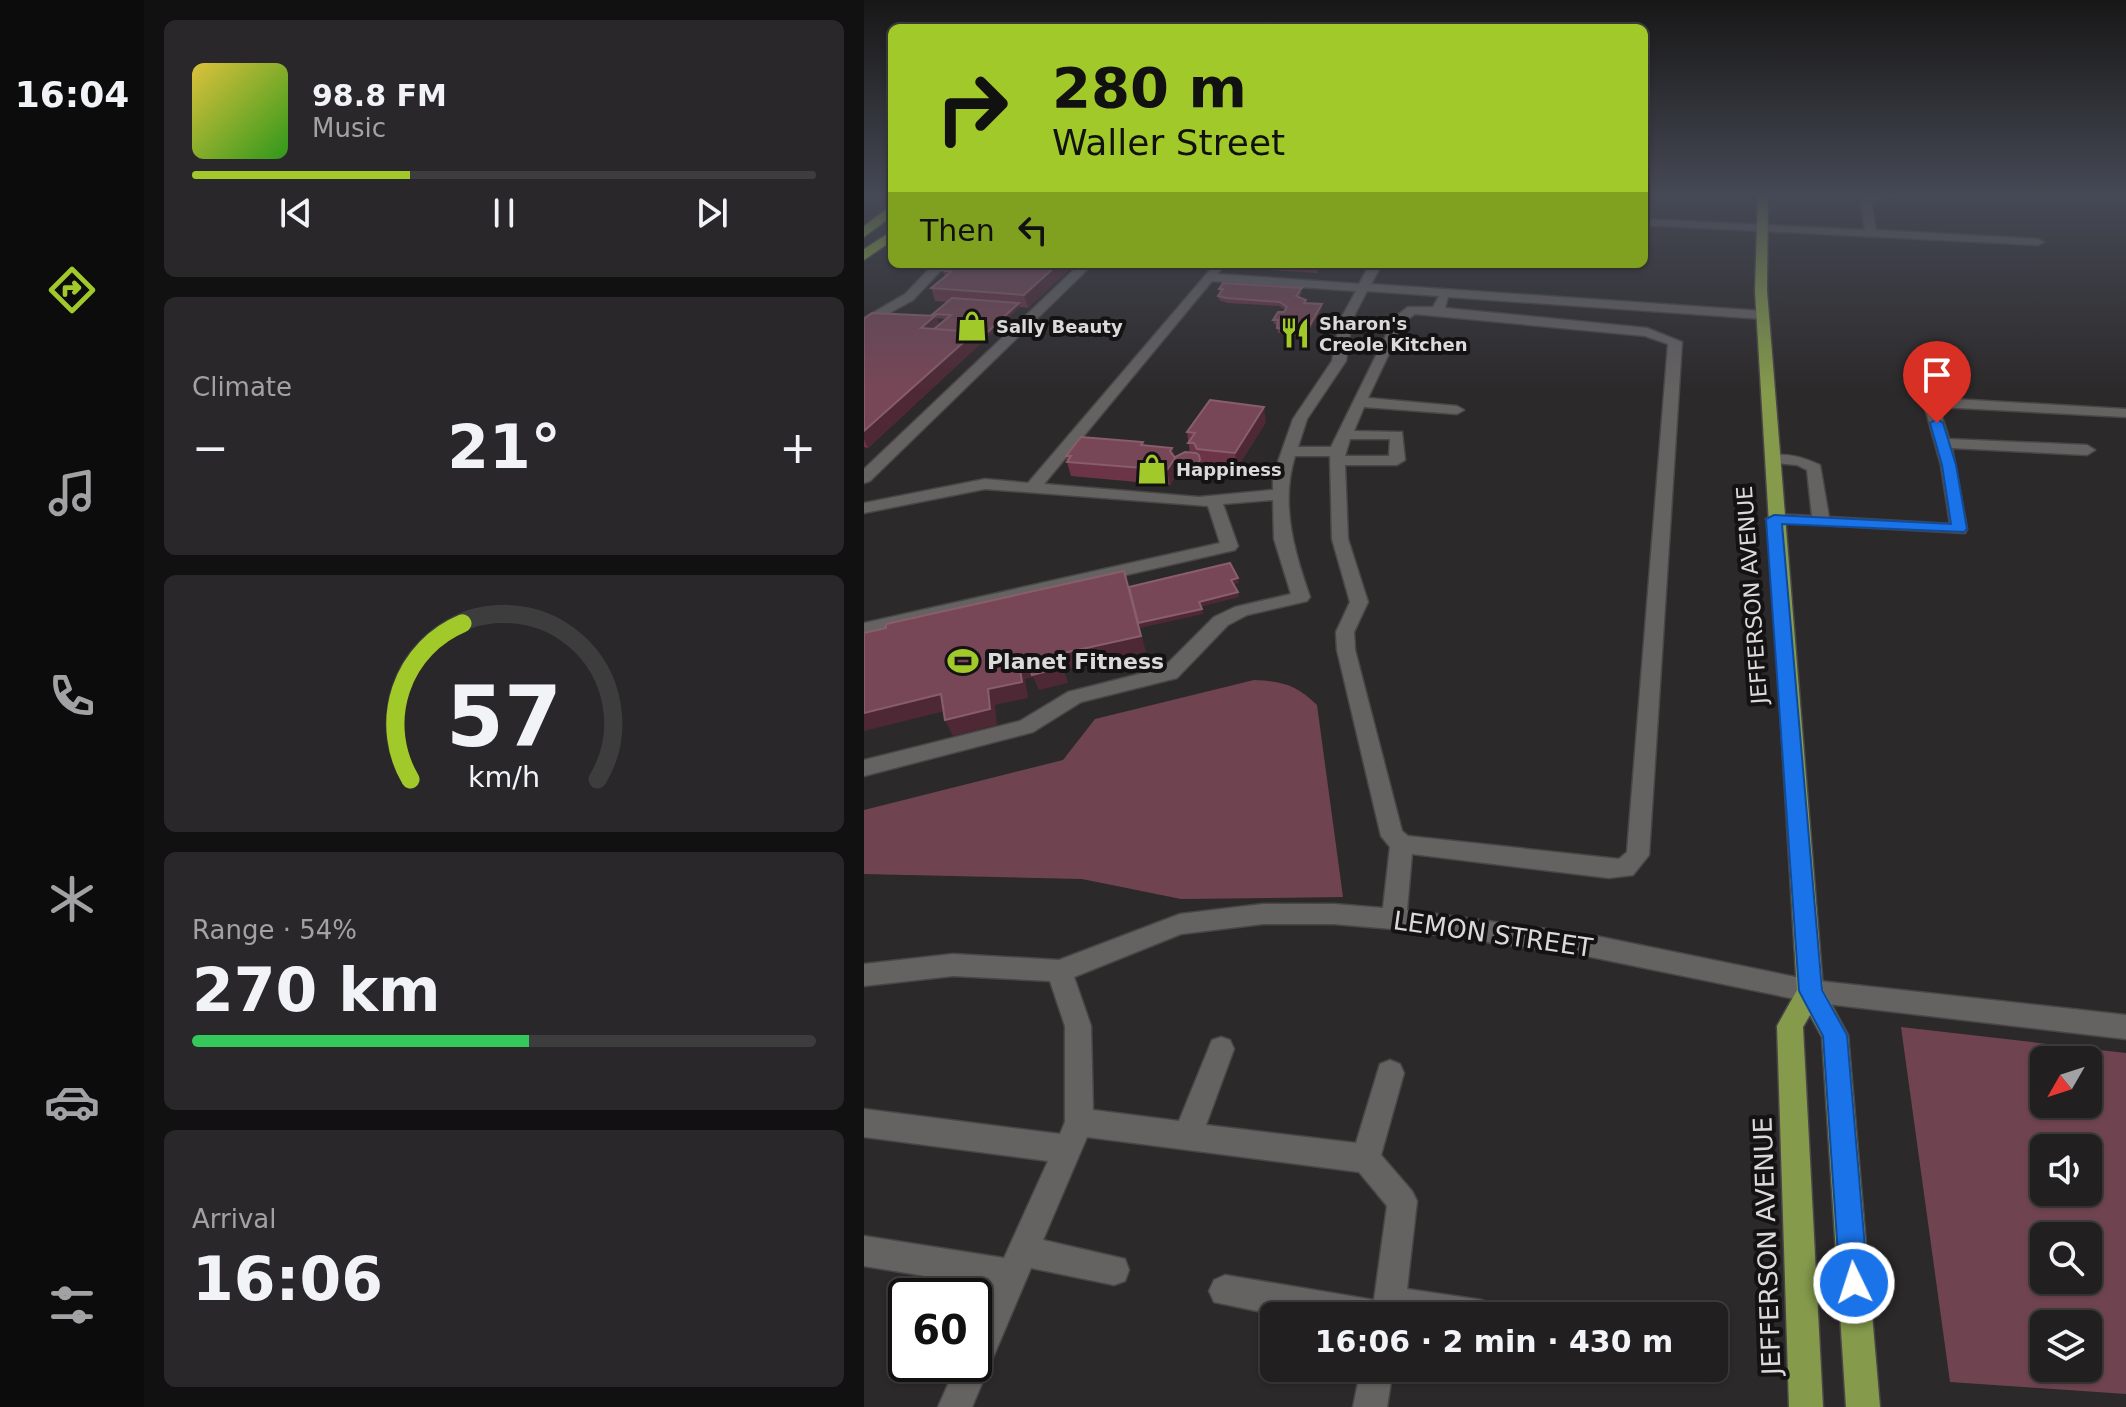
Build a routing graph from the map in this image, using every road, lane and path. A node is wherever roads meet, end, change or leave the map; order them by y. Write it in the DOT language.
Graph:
graph roads {
  1 [pos="1763,260"];
  2 [pos="937,268"];
  3 [pos="1083,268"];
  4 [pos="1217,268"];
  5 [pos="1374,268"];
  6 [pos="1209,277"];
  7 [pos="1364,286"];
  8 [pos="1447,292"];
  9 [pos="1437,311"];
  10 [pos="1763,315"];
  11 [pos="864,323"];
  12 [pos="1925,383"];
  13 [pos="1359,402"];
  14 [pos="1931,402"];
  15 [pos="1457,410"];
  16 [pos="2126,413"];
  17 [pos="1344,435"];
  18 [pos="1943,443"];
  19 [pos="2087,450"];
  20 [pos="1290,451"];
  21 [pos="1337,457"];
  22 [pos="1771,459"];
  23 [pos="864,478"];
  24 [pos="1032,488"];
  25 [pos="1281,494"];
  26 [pos="1214,501"];
  27 [pos="864,508"];
  28 [pos="1774,519"];
  29 [pos="1821,522"];
  30 [pos="864,629"];
  31 [pos="864,768"];
  32 [pos="1402,844"];
  33 [pos="1394,919"];
  34 [pos="1059,971"];
  35 [pos="864,975"];
  36 [pos="1810,991"];
  37 [pos="2126,1027"];
  38 [pos="1221,1049"];
  39 [pos="1390,1073"];
  40 [pos="864,1123"];
  41 [pos="1073,1135"];
  42 [pos="1187,1138"];
  43 [pos="1366,1159"];
  44 [pos="864,1251"];
  45 [pos="1017,1263"];
  46 [pos="1114,1270"];
  47 [pos="1225,1291"];
  48 [pos="1312,1302"];
  49 [pos="1385,1302"];
  50 [pos="992,1322"];
  51 [pos="966,1382"];
  52 [pos="1374,1382"];
  53 [pos="955,1407"];
  54 [pos="1370,1407"];
  55 [pos="1806,1407"];
  56 [pos="1863,1407"];
  1 -- 10 [label="main road, JEFFERSON AVENUE"];
  2 -- 11 [label="street"];
  3 -- 23 [label="street"];
  4 -- 6 [label="street"];
  5 -- 7 [label="street"];
  6 -- 7 [label="street"];
  6 -- 24 [label="street"];
  7 -- 8 [label="street"];
  7 -- 20 [label="street"];
  8 -- 9 [label="street"];
  8 -- 10 [label="street"];
  9 -- 13 [label="street"];
  9 -- 32 [label="street"];
  10 -- 22 [label="main road, JEFFERSON AVENUE"];
  12 -- 14 [label="street"];
  13 -- 15 [label="street"];
  13 -- 17 [label="street"];
  14 -- 16 [label="street"];
  14 -- 18 [label="street"];
  17 -- 21 [label="street"];
  17 -- 21 [label="street"];
  18 -- 19 [label="street"];
  18 -- 29 [label="street"];
  20 -- 21 [label="street"];
  20 -- 25 [label="street"];
  21 -- 32 [label="street"];
  22 -- 28 [label="main road, JEFFERSON AVENUE"];
  22 -- 29 [label="street"];
  24 -- 26 [label="street"];
  24 -- 27 [label="street"];
  25 -- 26 [label="street"];
  25 -- 31 [label="street"];
  26 -- 30 [label="street"];
  28 -- 29 [label="street"];
  28 -- 36 [label="main road, JEFFERSON AVENUE"];
  32 -- 33 [label="street"];
  33 -- 34 [label="street, LEMON STREET"];
  33 -- 36 [label="street, LEMON STREET"];
  34 -- 35 [label="street, LEMON STREET"];
  34 -- 41 [label="street"];
  36 -- 37 [label="street, LEMON STREET"];
  36 -- 55 [label="main road, JEFFERSON AVENUE"];
  36 -- 56 [label="main road, JEFFERSON AVENUE"];
  38 -- 42 [label="street"];
  39 -- 43 [label="street"];
  40 -- 41 [label="street"];
  41 -- 42 [label="street"];
  41 -- 45 [label="street"];
  42 -- 43 [label="street"];
  43 -- 49 [label="street"];
  44 -- 45 [label="street"];
  45 -- 46 [label="street"];
  45 -- 50 [label="street"];
  47 -- 48 [label="street"];
  51 -- 53 [label="street"];
  52 -- 54 [label="street"];
}
